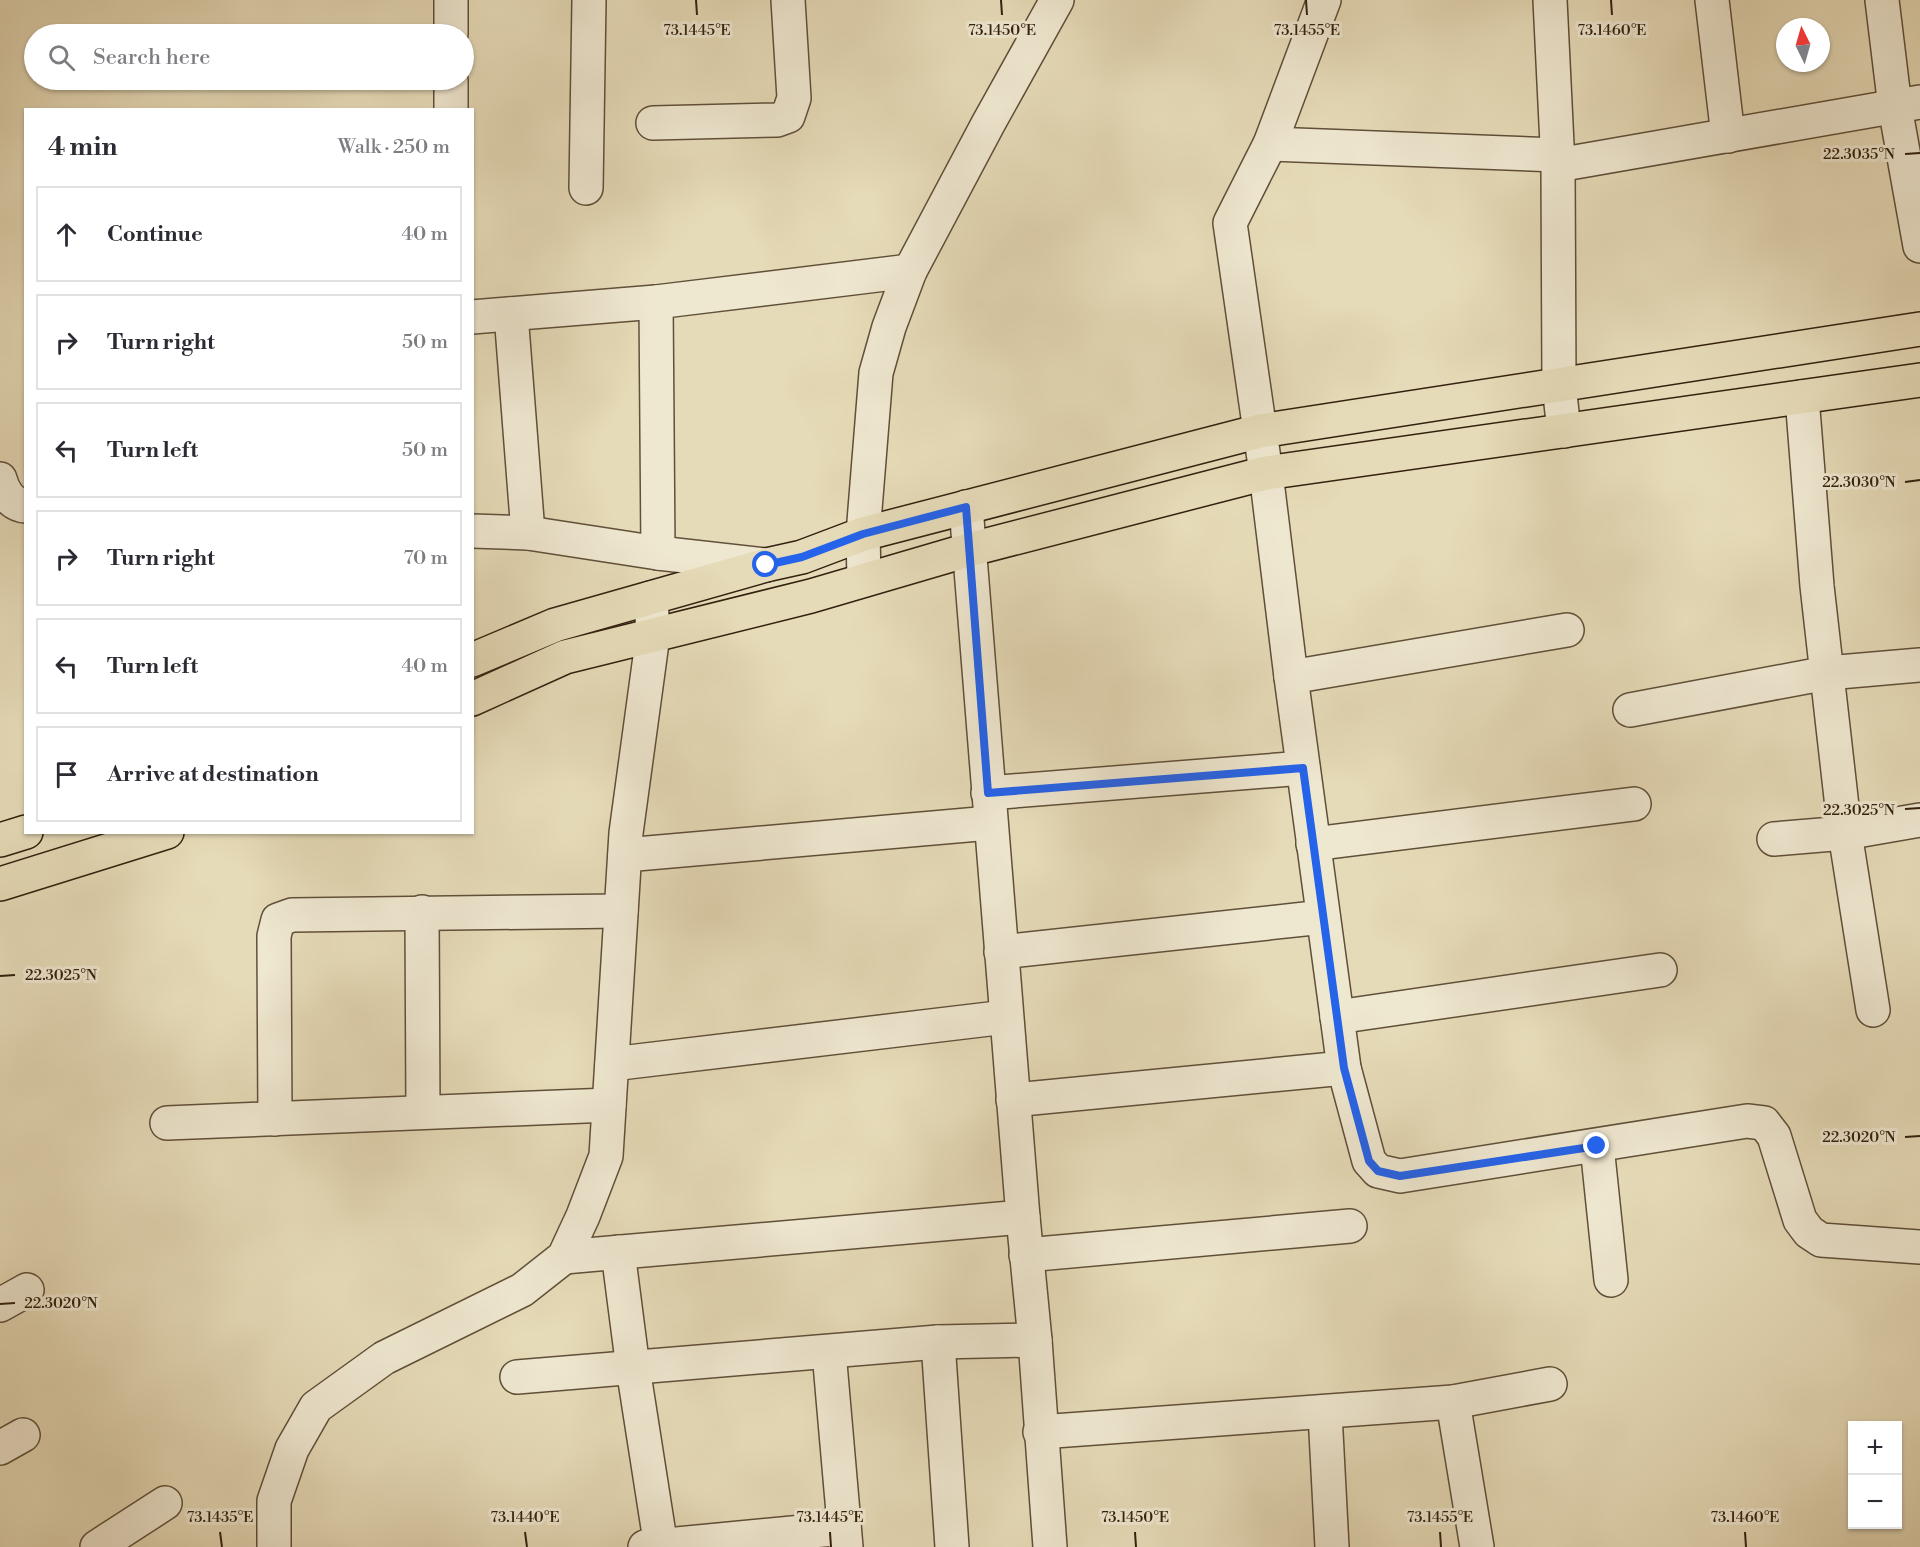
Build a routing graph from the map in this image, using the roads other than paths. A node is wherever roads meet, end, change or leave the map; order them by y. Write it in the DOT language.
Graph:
graph roads {
  1 [pos="450,0"];
  2 [pos="589,0"];
  3 [pos="788,0"];
  4 [pos="1324,0"];
  5 [pos="1550,0"];
  6 [pos="1712,0"];
  7 [pos="1882,0"];
  8 [pos="1055,2"];
  9 [pos="451,24"];
  10 [pos="451,90"];
  11 [pos="1907,104"];
  12 [pos="451,108"];
  13 [pos="653,123"];
  14 [pos="1728,136"];
  15 [pos="1270,144"];
  16 [pos="1558,160"];
  17 [pos="586,188"];
  18 [pos="1920,246"];
  19 [pos="910,271"];
  20 [pos="656,302"];
  21 [pos="511,314"];
  22 [pos="474,317"];
  23 [pos="1920,329"];
  24 [pos="1920,380"];
  25 [pos="1559,385"];
  26 [pos="1802,397"];
  27 [pos="1260,431"];
  28 [pos="1564,431"];
  29 [pos="1266,473"];
  30 [pos="0,478"];
  31 [pos="24,506"];
  32 [pos="966,507"];
  33 [pos="474,531"];
  34 [pos="528,533"];
  35 [pos="863,534"];
  36 [pos="968,550"];
  37 [pos="658,553"];
  38 [pos="766,565"];
  39 [pos="864,580"];
  40 [pos="651,598"];
  41 [pos="1567,630"];
  42 [pos="653,635"];
  43 [pos="474,659"];
  44 [pos="1920,665"];
  45 [pos="1827,674"];
  46 [pos="1291,677"];
  47 [pos="474,698"];
  48 [pos="1630,710"];
  49 [pos="1303,768"];
  50 [pos="1634,804"];
  51 [pos="989,808"];
  52 [pos="1920,820"];
  53 [pos="24,833"];
  54 [pos="1845,833"];
  55 [pos="161,834"];
  56 [pos="1774,839"];
  57 [pos="0,840"];
  58 [pos="1313,844"];
  59 [pos="625,855"];
  60 [pos="0,884"];
  61 [pos="621,911"];
  62 [pos="422,912"];
  63 [pos="1323,917"];
  64 [pos="1001,952"];
  65 [pos="1660,970"];
  66 [pos="1872,1010"];
  67 [pos="1006,1017"];
  68 [pos="1337,1017"];
  69 [pos="612,1064"];
  70 [pos="1344,1068"];
  71 [pos="1013,1100"];
  72 [pos="609,1105"];
  73 [pos="423,1112"];
  74 [pos="275,1119"];
  75 [pos="167,1123"];
  76 [pos="1597,1146"];
  77 [pos="1023,1217"];
  78 [pos="1350,1226"];
  79 [pos="1920,1247"];
  80 [pos="618,1252"];
  81 [pos="1026,1255"];
  82 [pos="564,1257"];
  83 [pos="1611,1280"];
  84 [pos="1035,1340"];
  85 [pos="938,1342"];
  86 [pos="829,1352"];
  87 [pos="633,1368"];
  88 [pos="517,1377"];
  89 [pos="1550,1384"];
  90 [pos="1453,1402"];
  91 [pos="1325,1413"];
  92 [pos="1040,1432"];
  93 [pos="165,1503"];
  94 [pos="845,1538"];
  95 [pos="655,1546"];
  96 [pos="97,1547"];
  97 [pos="274,1547"];
  98 [pos="952,1547"];
  99 [pos="1050,1547"];
  100 [pos="1332,1547"];
  101 [pos="1477,1547"];
  1 -- 9 [label="street"];
  2 -- 17 [label="street"];
  3 -- 13 [label="street"];
  4 -- 15 [label="street"];
  5 -- 16 [label="street"];
  6 -- 14 [label="street"];
  7 -- 11 [label="street"];
  8 -- 19 [label="street"];
  10 -- 12 [label="street"];
  11 -- 14 [label="street"];
  11 -- 18 [label="street"];
  14 -- 16 [label="street"];
  15 -- 16 [label="street"];
  15 -- 27 [label="street"];
  16 -- 25 [label="street"];
  19 -- 20 [label="street"];
  19 -- 35 [label="street"];
  20 -- 21 [label="street"];
  20 -- 37 [label="street"];
  21 -- 22 [label="street"];
  21 -- 34 [label="street"];
  23 -- 25 [label="main road"];
  24 -- 26 [label="main road"];
  25 -- 27 [label="main road"];
  25 -- 28 [label="street"];
  26 -- 28 [label="main road"];
  26 -- 45 [label="street"];
  27 -- 29 [label="street"];
  27 -- 32 [label="main road"];
  28 -- 29 [label="main road"];
  29 -- 36 [label="main road"];
  29 -- 46 [label="street"];
  30 -- 31 [label="street"];
  32 -- 35 [label="main road"];
  32 -- 36 [label="street"];
  33 -- 34 [label="street"];
  34 -- 37 [label="street"];
  35 -- 38 [label="main road"];
  35 -- 39 [label="street"];
  36 -- 39 [label="main road"];
  36 -- 51 [label="street"];
  37 -- 38 [label="street"];
  38 -- 40 [label="main road"];
  39 -- 42 [label="main road"];
  40 -- 42 [label="street"];
  40 -- 43 [label="main road"];
  41 -- 46 [label="street"];
  42 -- 47 [label="main road"];
  42 -- 59 [label="street"];
  44 -- 45 [label="street"];
  45 -- 48 [label="street"];
  45 -- 54 [label="street"];
  46 -- 49 [label="street"];
  49 -- 51 [label="street"];
  49 -- 58 [label="street"];
  50 -- 58 [label="street"];
  51 -- 59 [label="street"];
  51 -- 64 [label="street"];
  52 -- 54 [label="street"];
  53 -- 57 [label="main road"];
  54 -- 56 [label="street"];
  54 -- 66 [label="street"];
  55 -- 60 [label="main road"];
  58 -- 63 [label="street"];
  59 -- 61 [label="street"];
  61 -- 62 [label="street"];
  61 -- 69 [label="street"];
  62 -- 73 [label="street"];
  62 -- 74 [label="street"];
  63 -- 64 [label="street"];
  63 -- 68 [label="street"];
  64 -- 67 [label="street"];
  65 -- 68 [label="street"];
  67 -- 69 [label="street"];
  67 -- 71 [label="street"];
  68 -- 70 [label="street"];
  69 -- 72 [label="street"];
  70 -- 71 [label="street"];
  70 -- 76 [label="street"];
  71 -- 77 [label="street"];
  72 -- 73 [label="street"];
  72 -- 82 [label="street"];
  73 -- 74 [label="street"];
  74 -- 75 [label="street"];
  76 -- 79 [label="street"];
  76 -- 83 [label="street"];
  77 -- 80 [label="street"];
  77 -- 81 [label="street"];
  78 -- 81 [label="street"];
  80 -- 82 [label="street"];
  80 -- 87 [label="street"];
  81 -- 84 [label="street"];
  82 -- 97 [label="street"];
  84 -- 85 [label="street"];
  84 -- 92 [label="street"];
  85 -- 86 [label="street"];
  85 -- 98 [label="street"];
  86 -- 87 [label="street"];
  86 -- 94 [label="street"];
  87 -- 88 [label="street"];
  87 -- 95 [label="street"];
  89 -- 90 [label="street"];
  90 -- 91 [label="street"];
  90 -- 101 [label="street"];
  91 -- 92 [label="street"];
  91 -- 100 [label="street"];
  92 -- 99 [label="street"];
  93 -- 96 [label="street"];
  94 -- 95 [label="street"];
}
